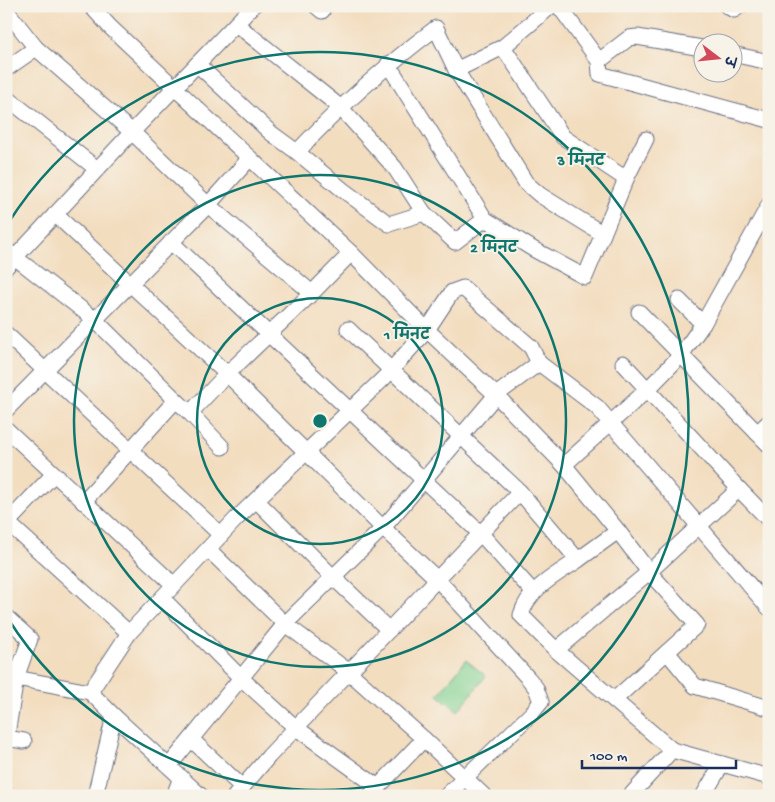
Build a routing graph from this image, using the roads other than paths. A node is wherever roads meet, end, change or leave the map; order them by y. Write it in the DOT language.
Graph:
graph roads {
  1 [pos="91,6"];
  2 [pos="253,6"];
  3 [pos="727,6"];
  4 [pos="740,6"];
  5 [pos="551,7"];
  6 [pos="6,10"];
  7 [pos="236,24"];
  8 [pos="6,26"];
  9 [pos="692,46"];
  10 [pos="503,47"];
  11 [pos="36,48"];
  12 [pos="742,56"];
  13 [pos="598,61"];
  14 [pos="769,62"];
  15 [pos="197,64"];
  16 [pos="388,64"];
  17 [pos="6,69"];
  18 [pos="456,70"];
  19 [pos="175,87"];
  20 [pos="6,97"];
  21 [pos="340,107"];
  22 [pos="769,120"];
  23 [pos="132,132"];
  24 [pos="646,140"];
  25 [pos="298,152"];
  26 [pos="250,158"];
  27 [pos="97,169"];
  28 [pos="626,179"];
  29 [pos="208,205"];
  30 [pos="767,212"];
  31 [pos="424,213"];
  32 [pos="55,214"];
  33 [pos="485,219"];
  34 [pos="603,234"];
  35 [pos="171,242"];
  36 [pos="351,253"];
  37 [pos="9,258"];
  38 [pos="130,282"];
  39 [pos="312,293"];
  40 [pos="680,300"];
  41 [pos="639,312"];
  42 [pos="94,320"];
  43 [pos="702,324"];
  44 [pos="348,329"];
  45 [pos="427,330"];
  46 [pos="6,334"];
  47 [pos="270,334"];
  48 [pos="681,355"];
  49 [pos="539,363"];
  50 [pos="623,363"];
  51 [pos="46,368"];
  52 [pos="392,369"];
  53 [pos="228,374"];
  54 [pos="647,390"];
  55 [pos="496,395"];
  56 [pos="176,400"];
  57 [pos="6,410"];
  58 [pos="349,412"];
  59 [pos="190,414"];
  60 [pos="610,422"];
  61 [pos="769,422"];
  62 [pos="6,429"];
  63 [pos="757,433"];
  64 [pos="463,436"];
  65 [pos="769,445"];
  66 [pos="222,447"];
  67 [pos="131,450"];
  68 [pos="306,452"];
  69 [pos="564,465"];
  70 [pos="54,474"];
  71 [pos="424,482"];
  72 [pos="739,489"];
  73 [pos="520,492"];
  74 [pos="256,500"];
  75 [pos="83,502"];
  76 [pos="769,520"];
  77 [pos="7,522"];
  78 [pos="698,526"];
  79 [pos="384,528"];
  80 [pos="618,531"];
  81 [pos="481,534"];
  82 [pos="222,535"];
  83 [pos="208,549"];
  84 [pos="578,560"];
  85 [pos="649,572"];
  86 [pos="333,577"];
  87 [pos="438,580"];
  88 [pos="174,586"];
  89 [pos="533,592"];
  90 [pos="162,598"];
  91 [pos="769,608"];
  92 [pos="6,616"];
  93 [pos="285,624"];
  94 [pos="390,630"];
  95 [pos="129,633"];
  96 [pos="556,650"];
  97 [pos="667,652"];
  98 [pos="13,671"];
  99 [pos="348,671"];
  100 [pos="241,678"];
  101 [pos="90,692"];
  102 [pos="614,700"];
  103 [pos="769,708"];
  104 [pos="114,716"];
  105 [pos="295,728"];
  106 [pos="6,739"];
  107 [pos="424,739"];
  108 [pos="192,740"];
  109 [pos="24,741"];
  110 [pos="672,750"];
  111 [pos="722,764"];
  112 [pos="169,766"];
  113 [pos="180,777"];
  114 [pos="769,777"];
  115 [pos="465,778"];
  116 [pos="239,792"];
  117 [pos="374,792"];
  118 [pos="95,796"];
  119 [pos="174,796"];
  120 [pos="201,796"];
  121 [pos="446,796"];
  122 [pos="484,796"];
  123 [pos="630,796"];
  124 [pos="703,796"];
  1 -- 19 [label="street"];
  2 -- 7 [label="street"];
  3 -- 4 [label="street"];
  5 -- 10 [label="street"];
  5 -- 13 [label="street"];
  6 -- 11 [label="street"];
  7 -- 15 [label="street"];
  7 -- 21 [label="street"];
  8 -- 11 [label="street"];
  9 -- 13 [label="street"];
  10 -- 18 [label="street"];
  10 -- 28 [label="street"];
  11 -- 17 [label="street"];
  11 -- 23 [label="street"];
  12 -- 14 [label="street"];
  13 -- 22 [label="street"];
  15 -- 19 [label="street"];
  15 -- 25 [label="street"];
  16 -- 18 [label="street"];
  16 -- 21 [label="street"];
  16 -- 33 [label="street"];
  18 -- 34 [label="street"];
  19 -- 23 [label="street"];
  19 -- 26 [label="street"];
  20 -- 27 [label="street"];
  21 -- 25 [label="street"];
  21 -- 31 [label="street"];
  23 -- 27 [label="street"];
  23 -- 29 [label="street"];
  24 -- 28 [label="street"];
  25 -- 31 [label="street"];
  26 -- 29 [label="street"];
  26 -- 36 [label="street"];
  27 -- 32 [label="street"];
  28 -- 34 [label="street"];
  29 -- 35 [label="street"];
  29 -- 39 [label="street"];
  30 -- 43 [label="street"];
  31 -- 33 [label="street"];
  32 -- 37 [label="street"];
  32 -- 38 [label="street"];
  33 -- 34 [label="street"];
  35 -- 38 [label="street"];
  35 -- 47 [label="street"];
  36 -- 39 [label="street"];
  36 -- 45 [label="street"];
  37 -- 42 [label="street"];
  38 -- 42 [label="street"];
  38 -- 53 [label="street"];
  39 -- 47 [label="street"];
  40 -- 43 [label="street"];
  41 -- 48 [label="street"];
  42 -- 51 [label="street"];
  42 -- 56 [label="street"];
  43 -- 48 [label="street"];
  44 -- 52 [label="street"];
  45 -- 49 [label="street"];
  45 -- 52 [label="street"];
  45 -- 55 [label="street"];
  46 -- 51 [label="street"];
  47 -- 53 [label="street"];
  47 -- 58 [label="street"];
  48 -- 54 [label="street"];
  48 -- 63 [label="street"];
  49 -- 55 [label="street"];
  49 -- 60 [label="street"];
  50 -- 54 [label="street"];
  51 -- 57 [label="street"];
  51 -- 67 [label="street"];
  52 -- 58 [label="street"];
  52 -- 64 [label="street"];
  53 -- 59 [label="street"];
  53 -- 68 [label="street"];
  54 -- 60 [label="street"];
  54 -- 72 [label="street"];
  55 -- 64 [label="street"];
  55 -- 69 [label="street"];
  56 -- 59 [label="street"];
  56 -- 67 [label="street"];
  58 -- 68 [label="street"];
  58 -- 71 [label="street"];
  59 -- 66 [label="street"];
  60 -- 69 [label="street"];
  60 -- 78 [label="street"];
  61 -- 63 [label="street"];
  62 -- 70 [label="street"];
  63 -- 65 [label="street"];
  64 -- 71 [label="street"];
  64 -- 73 [label="street"];
  67 -- 75 [label="street"];
  67 -- 82 [label="street"];
  68 -- 74 [label="street"];
  68 -- 79 [label="street"];
  69 -- 80 [label="street"];
  70 -- 75 [label="street"];
  70 -- 77 [label="street"];
  71 -- 79 [label="street"];
  71 -- 81 [label="street"];
  72 -- 76 [label="street"];
  72 -- 78 [label="street"];
  73 -- 81 [label="street"];
  73 -- 84 [label="street"];
  74 -- 82 [label="street"];
  74 -- 86 [label="street"];
  75 -- 88 [label="street"];
  77 -- 95 [label="street"];
  78 -- 85 [label="street"];
  78 -- 91 [label="street"];
  79 -- 86 [label="street"];
  79 -- 87 [label="street"];
  80 -- 84 [label="street"];
  80 -- 85 [label="street"];
  81 -- 87 [label="street"];
  81 -- 89 [label="street"];
  82 -- 83 [label="street"];
  83 -- 88 [label="street"];
  83 -- 93 [label="street"];
  84 -- 89 [label="street"];
  85 -- 96 [label="street"];
  85 -- 97 [label="street"];
  86 -- 93 [label="street"];
  86 -- 94 [label="street"];
  87 -- 94 [label="street"];
  87 -- 115 [label="street"];
  88 -- 90 [label="street"];
  89 -- 96 [label="street"];
  90 -- 95 [label="street"];
  90 -- 100 [label="street"];
  92 -- 98 [label="street"];
  93 -- 99 [label="street"];
  93 -- 100 [label="street"];
  94 -- 99 [label="street"];
  95 -- 101 [label="street"];
  96 -- 102 [label="street"];
  97 -- 102 [label="street"];
  97 -- 103 [label="street"];
  98 -- 101 [label="street"];
  98 -- 106 [label="street"];
  99 -- 105 [label="street"];
  99 -- 107 [label="street"];
  100 -- 105 [label="street"];
  100 -- 108 [label="street"];
  101 -- 104 [label="street"];
  102 -- 110 [label="street"];
  104 -- 112 [label="street"];
  104 -- 118 [label="street"];
  105 -- 116 [label="street"];
  105 -- 117 [label="street"];
  106 -- 109 [label="street"];
  107 -- 115 [label="street"];
  107 -- 117 [label="street"];
  108 -- 112 [label="street"];
  108 -- 116 [label="street"];
  110 -- 111 [label="street"];
  110 -- 123 [label="street"];
  111 -- 114 [label="street"];
  111 -- 124 [label="street"];
  112 -- 113 [label="street"];
  113 -- 119 [label="street"];
  113 -- 120 [label="street"];
  115 -- 121 [label="street"];
  115 -- 122 [label="street"];
}
